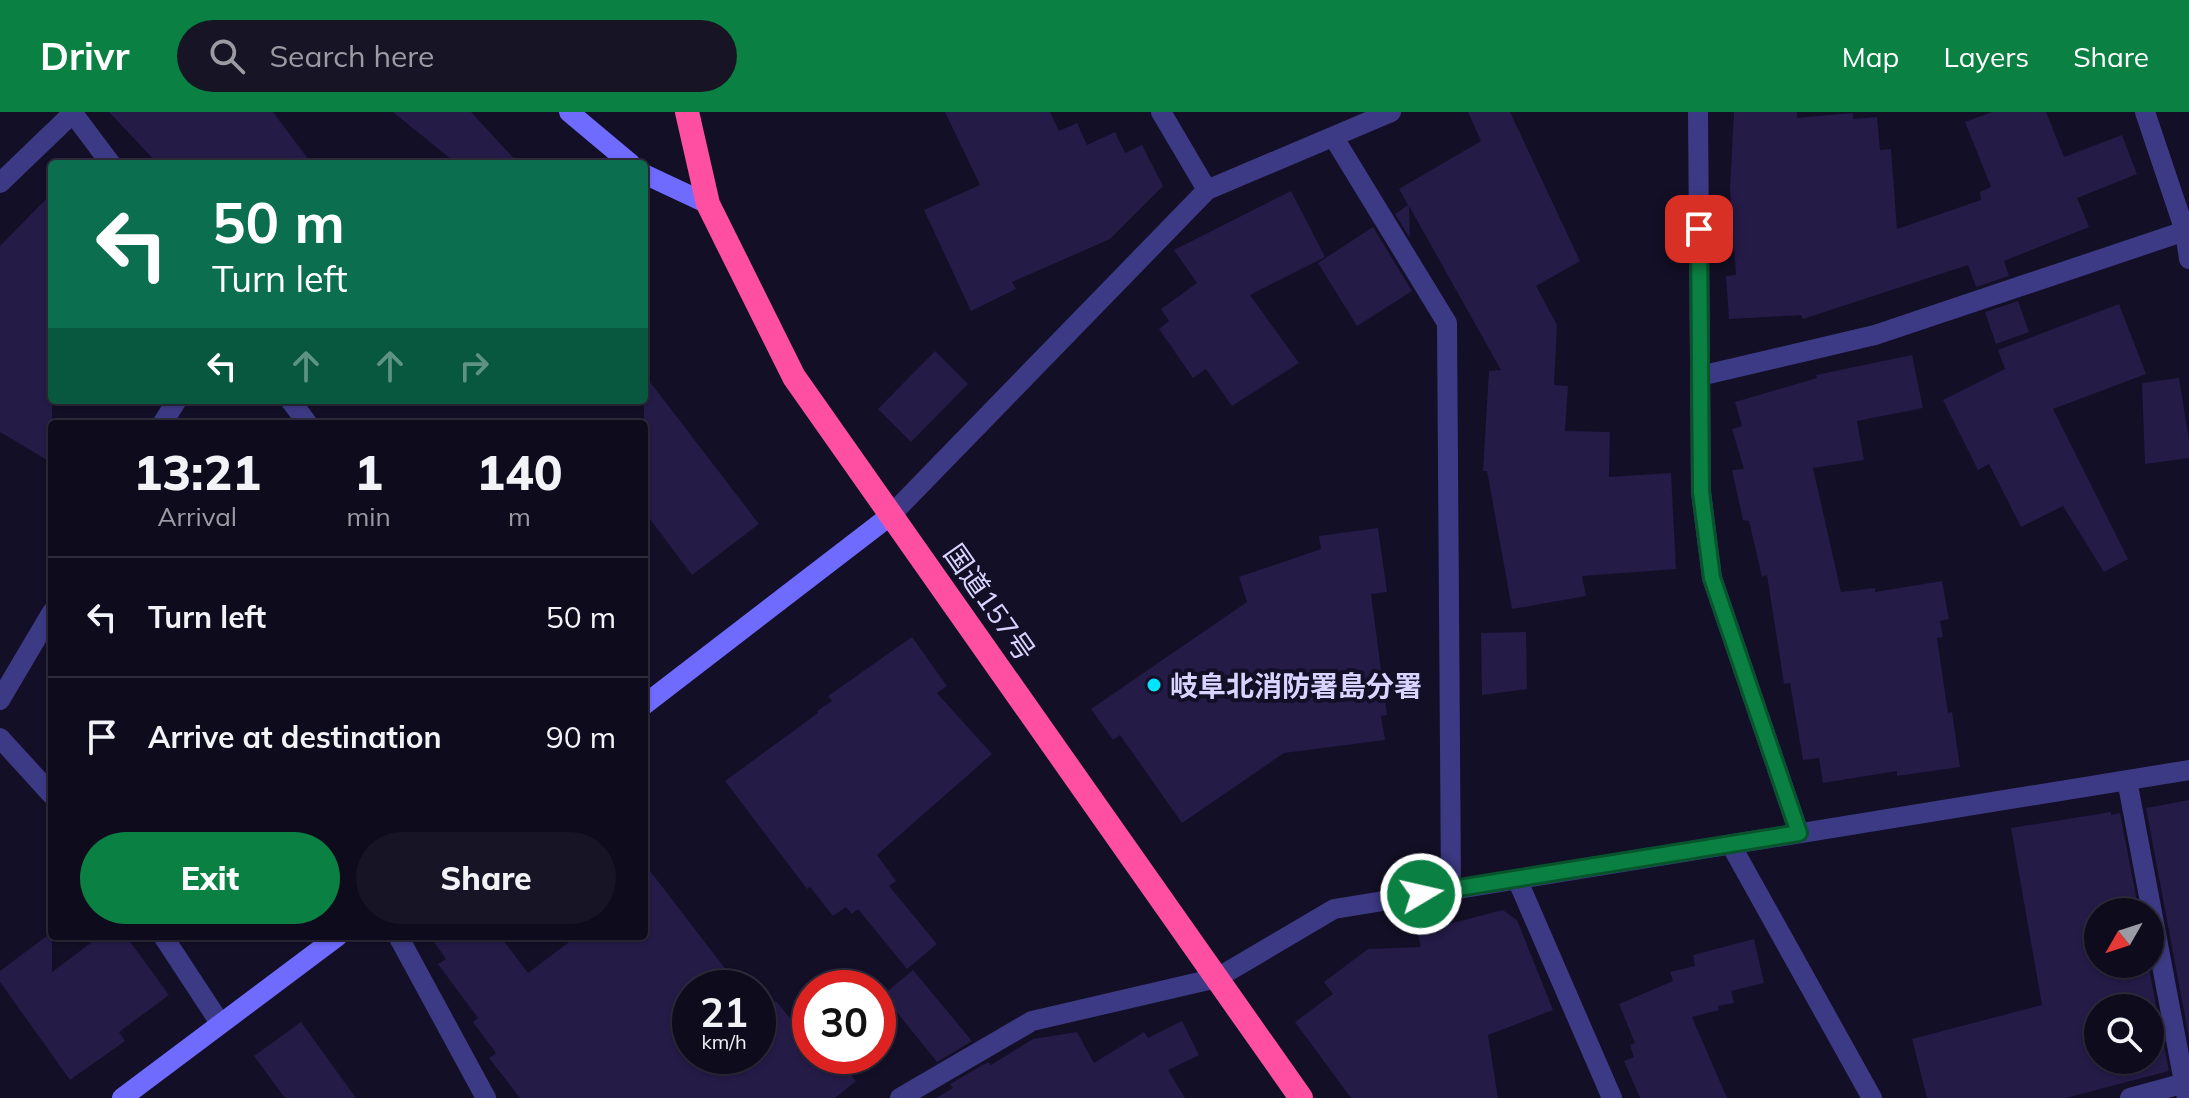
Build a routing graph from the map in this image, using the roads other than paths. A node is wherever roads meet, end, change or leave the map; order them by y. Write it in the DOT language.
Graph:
graph roads {
  1 [pos="73,112"];
  2 [pos="569,112"];
  3 [pos="687,112"];
  4 [pos="1161,112"];
  5 [pos="1391,112"];
  6 [pos="1698,112"];
  7 [pos="2145,112"];
  8 [pos="1334,138"];
  9 [pos="108,160"];
  10 [pos="626,160"];
  11 [pos="648,176"];
  12 [pos="0,183"];
  13 [pos="1207,190"];
  14 [pos="708,204"];
  15 [pos="2185,231"];
  16 [pos="2189,259"];
  17 [pos="1700,376"];
  18 [pos="891,515"];
  19 [pos="48,619"];
  20 [pos="0,700"];
  21 [pos="648,702"];
  22 [pos="0,738"];
  23 [pos="2189,770"];
  24 [pos="2127,780"];
  25 [pos="48,791"];
  26 [pos="1799,833"];
  27 [pos="1731,845"];
  28 [pos="1517,879"];
  29 [pos="1451,889"];
  30 [pos="166,940"];
  31 [pos="333,940"];
  32 [pos="400,940"];
  33 [pos="1217,978"];
  34 [pos="220,1023"];
  35 [pos="2187,1088"];
  36 [pos="911,1095"];
  37 [pos="122,1098"];
  38 [pos="486,1098"];
  39 [pos="1301,1098"];
  40 [pos="1612,1098"];
  41 [pos="1872,1098"];
  42 [pos="2130,1098"];
  1 -- 9 [label="street"];
  1 -- 12 [label="street"];
  2 -- 10 [label="street"];
  3 -- 14 [label="highway, 国道157号"];
  4 -- 13 [label="street"];
  5 -- 8 [label="street"];
  6 -- 17 [label="street"];
  7 -- 15 [label="street"];
  8 -- 13 [label="street"];
  8 -- 29 [label="street"];
  11 -- 14 [label="street"];
  13 -- 18 [label="street"];
  14 -- 18 [label="highway, 国道157号"];
  15 -- 16 [label="street"];
  15 -- 17 [label="street"];
  17 -- 26 [label="street"];
  18 -- 21 [label="street"];
  18 -- 33 [label="highway, 国道157号"];
  19 -- 20 [label="street"];
  22 -- 25 [label="street"];
  23 -- 24 [label="street"];
  24 -- 26 [label="street"];
  24 -- 35 [label="street"];
  26 -- 27 [label="street"];
  27 -- 28 [label="street"];
  27 -- 41 [label="street"];
  28 -- 29 [label="street"];
  28 -- 40 [label="street"];
  29 -- 33 [label="street"];
  30 -- 34 [label="street"];
  31 -- 34 [label="street"];
  32 -- 38 [label="street"];
  33 -- 36 [label="street"];
  33 -- 39 [label="highway, 国道157号"];
  34 -- 37 [label="street"];
  35 -- 42 [label="street"];
}
